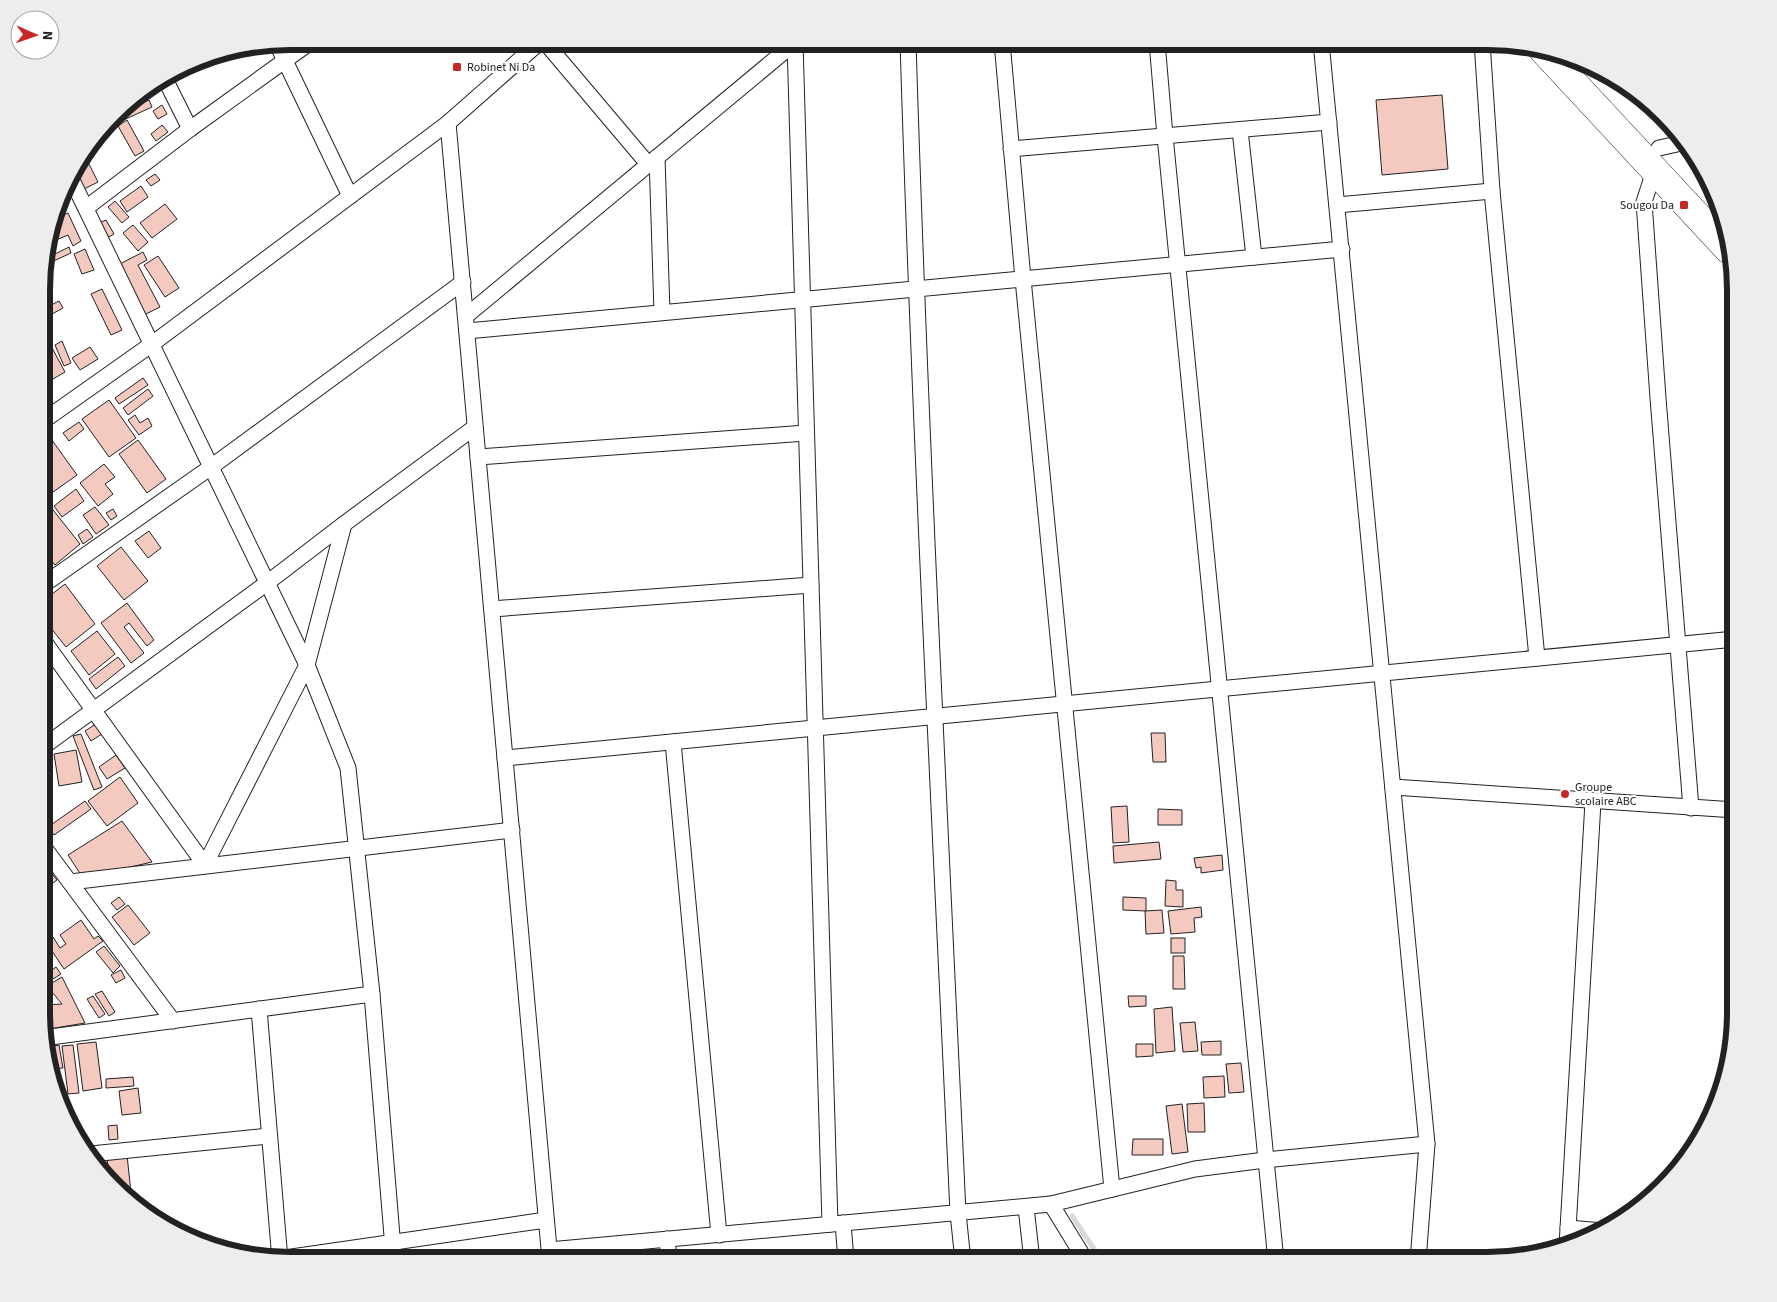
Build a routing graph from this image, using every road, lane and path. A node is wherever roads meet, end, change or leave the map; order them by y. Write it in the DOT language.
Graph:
graph roads {
  1 [pos="299,50"];
  2 [pos="532,50"];
  3 [pos="550,50"];
  4 [pos="786,50"];
  5 [pos="796,50"];
  6 [pos="908,50"];
  7 [pos="1003,50"];
  8 [pos="1158,50"];
  9 [pos="1323,50"];
  10 [pos="1483,50"];
  11 [pos="280,51"];
  12 [pos="285,60"];
  13 [pos="1555,60"];
  14 [pos="1588,73"];
  15 [pos="167,84"];
  16 [pos="1329,122"];
  17 [pos="448,123"];
  18 [pos="190,129"];
  19 [pos="1240,130"];
  20 [pos="1165,136"];
  21 [pos="1678,145"];
  22 [pos="1678,145"];
  23 [pos="1011,149"];
  24 [pos="1665,151"];
  25 [pos="652,161"];
  26 [pos="74,185"];
  27 [pos="1492,191"];
  28 [pos="350,196"];
  29 [pos="1711,203"];
  30 [pos="1337,205"];
  31 [pos="86,208"];
  32 [pos="1721,238"];
  33 [pos="1342,249"];
  34 [pos="1254,257"];
  35 [pos="1178,264"];
  36 [pos="1023,279"];
  37 [pos="463,282"];
  38 [pos="916,289"];
  39 [pos="802,300"];
  40 [pos="662,312"];
  41 [pos="466,323"];
  42 [pos="152,344"];
  43 [pos="50,416"];
  44 [pos="476,427"];
  45 [pos="806,433"];
  46 [pos="478,457"];
  47 [pos="211,467"];
  48 [pos="344,524"];
  49 [pos="50,580"];
  50 [pos="268,583"];
  51 [pos="811,584"];
  52 [pos="492,608"];
  53 [pos="1727,640"];
  54 [pos="1678,645"];
  55 [pos="50,650"];
  56 [pos="1537,658"];
  57 [pos="307,665"];
  58 [pos="1382,673"];
  59 [pos="1219,689"];
  60 [pos="1064,704"];
  61 [pos="93,710"];
  62 [pos="935,717"];
  63 [pos="815,729"];
  64 [pos="50,742"];
  65 [pos="673,742"];
  66 [pos="505,758"];
  67 [pos="1393,787"];
  68 [pos="1593,802"];
  69 [pos="1691,808"];
  70 [pos="1727,810"];
  71 [pos="512,830"];
  72 [pos="357,848"];
  73 [pos="50,855"];
  74 [pos="205,865"];
  75 [pos="70,882"];
  76 [pos="372,994"];
  77 [pos="259,1009"];
  78 [pos="173,1021"];
  79 [pos="52,1037"];
  80 [pos="269,1136"];
  81 [pos="1427,1144"];
  82 [pos="97,1153"];
  83 [pos="1265,1160"];
  84 [pos="1112,1189"];
  85 [pos="1051,1204"];
  86 [pos="1026,1207"];
  87 [pos="958,1213"];
  88 [pos="546,1220"];
  89 [pos="836,1224"];
  90 [pos="1568,1228"];
  91 [pos="1588,1230"];
  92 [pos="719,1235"];
  93 [pos="1567,1238"];
  94 [pos="667,1240"];
  95 [pos="392,1242"];
  96 [pos="276,1251"];
  97 [pos="324,1252"];
  98 [pos="393,1252"];
  99 [pos="550,1252"];
  100 [pos="573,1252"];
  101 [pos="668,1252"];
  102 [pos="844,1252"];
  103 [pos="962,1252"];
  104 [pos="1031,1252"];
  105 [pos="1080,1252"];
  106 [pos="1275,1252"];
  107 [pos="1419,1252"];
  1 -- 12 [label="street"];
  2 -- 17 [label="street"];
  3 -- 25 [label="street"];
  4 -- 25 [label="street"];
  5 -- 39 [label="street"];
  6 -- 38 [label="street"];
  7 -- 23 [label="street"];
  8 -- 20 [label="street"];
  9 -- 16 [label="street"];
  10 -- 27 [label="street"];
  11 -- 12 [label="street"];
  12 -- 18 [label="street"];
  12 -- 28 [label="street"];
  13 -- 24 [label="highway"];
  14 -- 24 [label="highway"];
  15 -- 18 [label="street"];
  16 -- 19 [label="street"];
  16 -- 30 [label="street"];
  17 -- 28 [label="street"];
  17 -- 37 [label="street"];
  18 -- 31 [label="street"];
  19 -- 20 [label="street"];
  19 -- 34 [label="street"];
  20 -- 23 [label="street"];
  20 -- 35 [label="street"];
  21 -- 24 [label="street"];
  22 -- 24 [label="street"];
  23 -- 36 [label="street"];
  24 -- 29 [label="highway"];
  24 -- 32 [label="highway"];
  24 -- 54 [label="street"];
  25 -- 40 [label="street"];
  25 -- 41 [label="street"];
  26 -- 31 [label="street"];
  27 -- 30 [label="street"];
  27 -- 56 [label="street"];
  28 -- 42 [label="street"];
  30 -- 33 [label="street"];
  31 -- 42 [label="street"];
  33 -- 34 [label="street"];
  33 -- 58 [label="street"];
  34 -- 35 [label="street"];
  35 -- 36 [label="street"];
  35 -- 59 [label="street"];
  36 -- 38 [label="street"];
  36 -- 60 [label="street"];
  37 -- 41 [label="street"];
  37 -- 47 [label="street"];
  38 -- 39 [label="street"];
  38 -- 62 [label="street"];
  39 -- 40 [label="street"];
  39 -- 45 [label="street"];
  40 -- 41 [label="street"];
  41 -- 44 [label="street"];
  42 -- 43 [label="street"];
  42 -- 47 [label="street"];
  44 -- 46 [label="street"];
  44 -- 48 [label="street"];
  45 -- 46 [label="street"];
  45 -- 51 [label="street"];
  46 -- 52 [label="street"];
  47 -- 49 [label="street"];
  47 -- 50 [label="street"];
  48 -- 50 [label="street"];
  48 -- 57 [label="street"];
  50 -- 57 [label="street"];
  50 -- 61 [label="street"];
  51 -- 52 [label="street"];
  51 -- 63 [label="street"];
  52 -- 66 [label="street"];
  53 -- 54 [label="street"];
  54 -- 56 [label="street"];
  54 -- 69 [label="street"];
  55 -- 61 [label="street"];
  56 -- 58 [label="street"];
  57 -- 72 [label="street"];
  57 -- 74 [label="street"];
  58 -- 59 [label="street"];
  58 -- 67 [label="street"];
  59 -- 60 [label="street"];
  59 -- 83 [label="street"];
  60 -- 62 [label="street"];
  60 -- 84 [label="street"];
  61 -- 64 [label="street"];
  61 -- 74 [label="street"];
  62 -- 63 [label="street"];
  62 -- 87 [label="street"];
  63 -- 65 [label="street"];
  63 -- 89 [label="street"];
  65 -- 66 [label="street"];
  65 -- 92 [label="street"];
  66 -- 71 [label="street"];
  67 -- 68 [label="street"];
  67 -- 81 [label="street"];
  68 -- 69 [label="street"];
  68 -- 90 [label="street"];
  69 -- 70 [label="street"];
  71 -- 72 [label="street"];
  71 -- 88 [label="street"];
  72 -- 74 [label="street"];
  72 -- 76 [label="street"];
  73 -- 75 [label="street"];
  74 -- 75 [label="street"];
  75 -- 78 [label="street"];
  76 -- 77 [label="street"];
  76 -- 95 [label="street"];
  77 -- 78 [label="street"];
  77 -- 80 [label="street"];
  78 -- 79 [label="street"];
  80 -- 82 [label="street"];
  80 -- 96 [label="street"];
  81 -- 83 [label="street"];
  81 -- 107 [label="street"];
  83 -- 84 [label="street"];
  83 -- 106 [label="street"];
  84 -- 85 [label="street"];
  85 -- 86 [label="street"];
  85 -- 105 [label="street"];
  86 -- 87 [label="street"];
  86 -- 104 [label="street"];
  87 -- 89 [label="street"];
  87 -- 103 [label="street"];
  88 -- 95 [label="street"];
  88 -- 99 [label="street"];
  89 -- 92 [label="street"];
  89 -- 102 [label="street"];
  90 -- 91 [label="street"];
  90 -- 93 [label="street"];
  92 -- 94 [label="street"];
  94 -- 100 [label="street"];
  94 -- 101 [label="street"];
  95 -- 97 [label="street"];
  95 -- 98 [label="street"];
}
